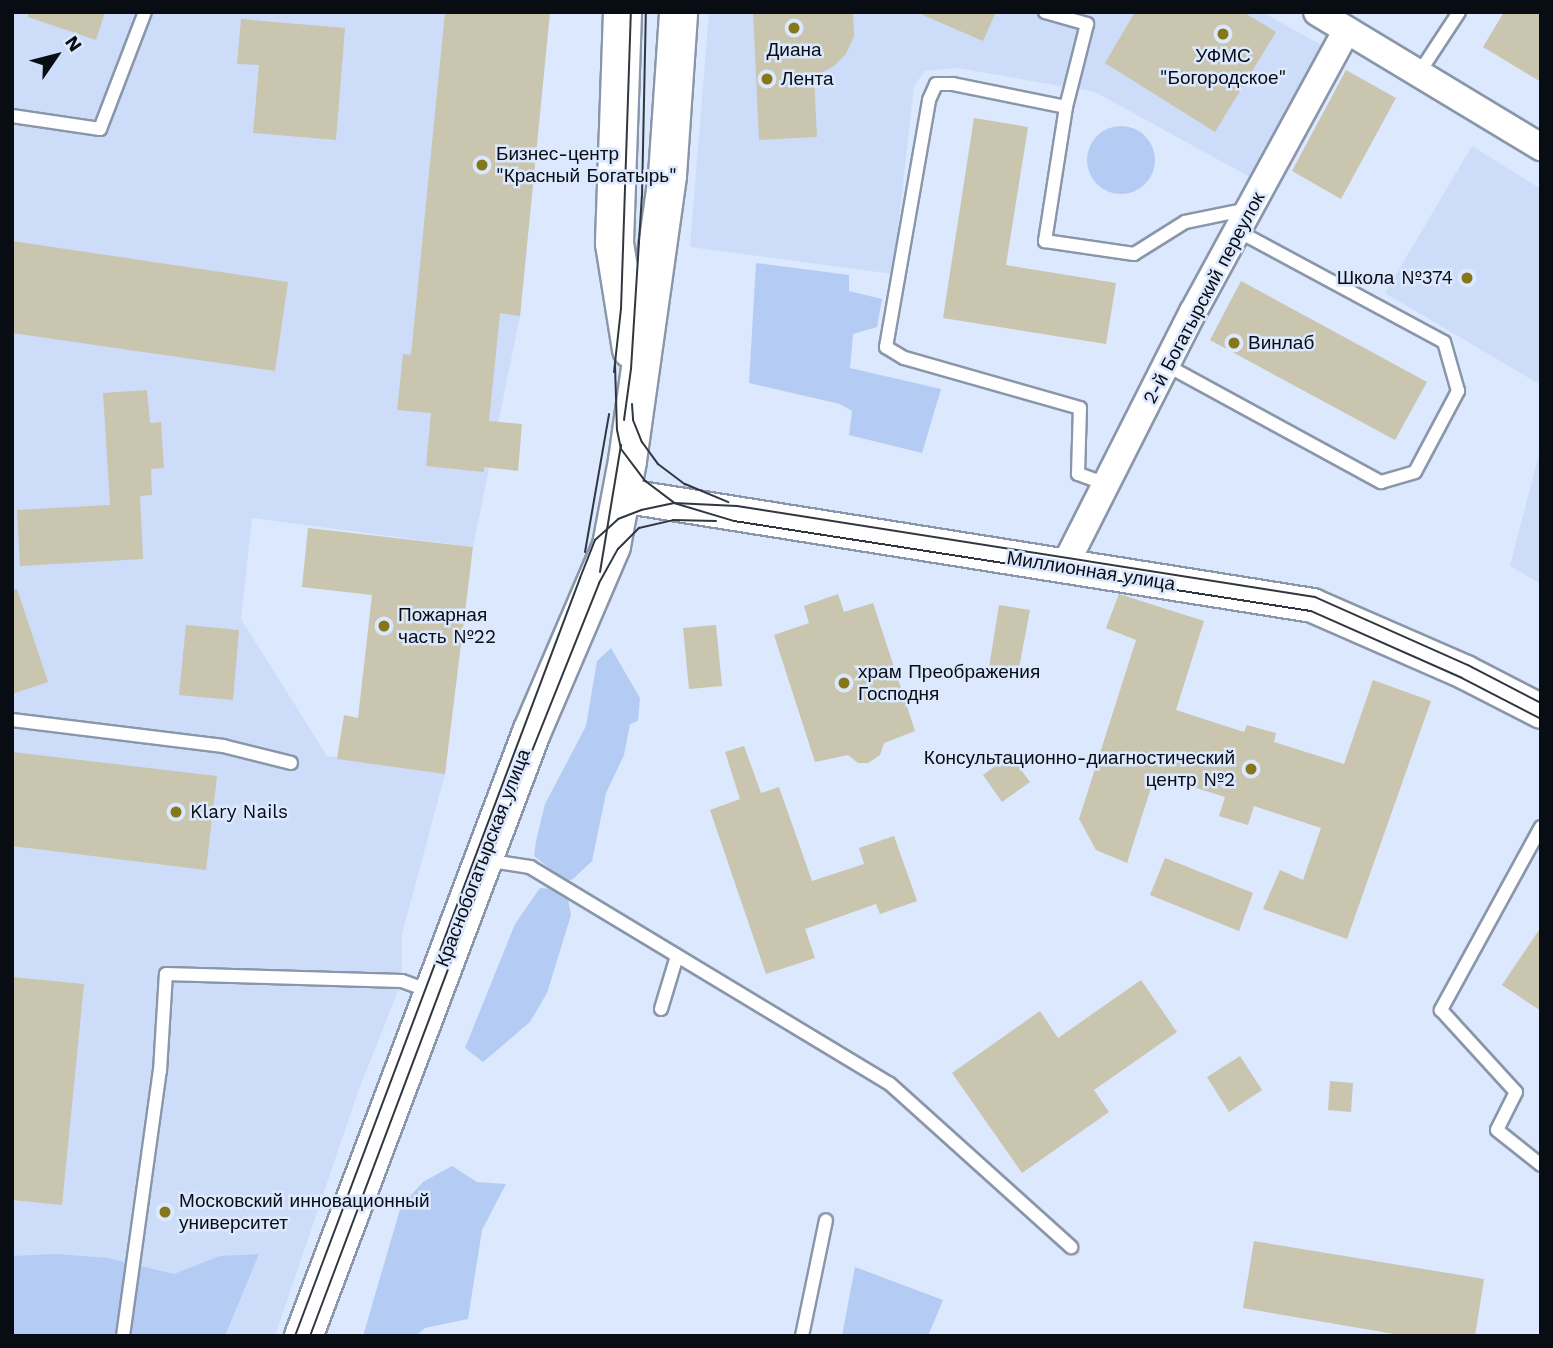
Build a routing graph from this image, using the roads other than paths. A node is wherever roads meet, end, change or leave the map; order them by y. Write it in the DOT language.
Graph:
graph roads {
  1 [pos="145,12"];
  2 [pos="622,12"];
  3 [pos="678,12"];
  4 [pos="1045,12"];
  5 [pos="1317,12"];
  6 [pos="1459,12"];
  7 [pos="1347,30"];
  8 [pos="1419,73"];
  9 [pos="1066,107"];
  10 [pos="12,116"];
  11 [pos="1541,147"];
  12 [pos="1245,219"];
  13 [pos="1166,365"];
  14 [pos="637,374"];
  15 [pos="1106,484"];
  16 [pos="621,495"];
  17 [pos="1064,567"];
  18 [pos="1541,711"];
  19 [pos="12,720"];
  20 [pos="291,762"];
  21 [pos="1541,827"];
  22 [pos="482,860"];
  23 [pos="677,956"];
  24 [pos="432,992"];
  25 [pos="661,1009"];
  26 [pos="1541,1165"];
  27 [pos="827,1220"];
  28 [pos="1072,1247"];
  29 [pos="123,1336"];
  30 [pos="303,1336"];
  31 [pos="802,1336"];
  1 -- 10 [label="lane"];
  2 -- 14 [label="main road, Краснобогатырская улица"];
  3 -- 14 [label="main road, Краснобогатырская улица"];
  4 -- 9 [label="lane"];
  5 -- 7 [label="street"];
  6 -- 8 [label="lane"];
  7 -- 8 [label="street"];
  7 -- 12 [label="street, 2-й Богатырский переулок"];
  8 -- 11 [label="street"];
  9 -- 12 [label="lane"];
  9 -- 15 [label="lane"];
  12 -- 13 [label="street, 2-й Богатырский переулок"];
  12 -- 13 [label="lane"];
  13 -- 15 [label="street, 2-й Богатырский переулок"];
  14 -- 16 [label="main road, Краснобогатырская улица"];
  15 -- 17 [label="street, 2-й Богатырский переулок"];
  16 -- 17 [label="street, Миллионная улица"];
  16 -- 22 [label="main road, Краснобогатырская улица"];
  17 -- 18 [label="street, Миллионная улица"];
  19 -- 20 [label="lane"];
  21 -- 26 [label="lane"];
  22 -- 23 [label="lane"];
  22 -- 24 [label="main road, Краснобогатырская улица"];
  23 -- 25 [label="lane"];
  23 -- 28 [label="lane"];
  24 -- 29 [label="lane"];
  24 -- 30 [label="main road, Краснобогатырская улица"];
  27 -- 31 [label="lane"];
}
